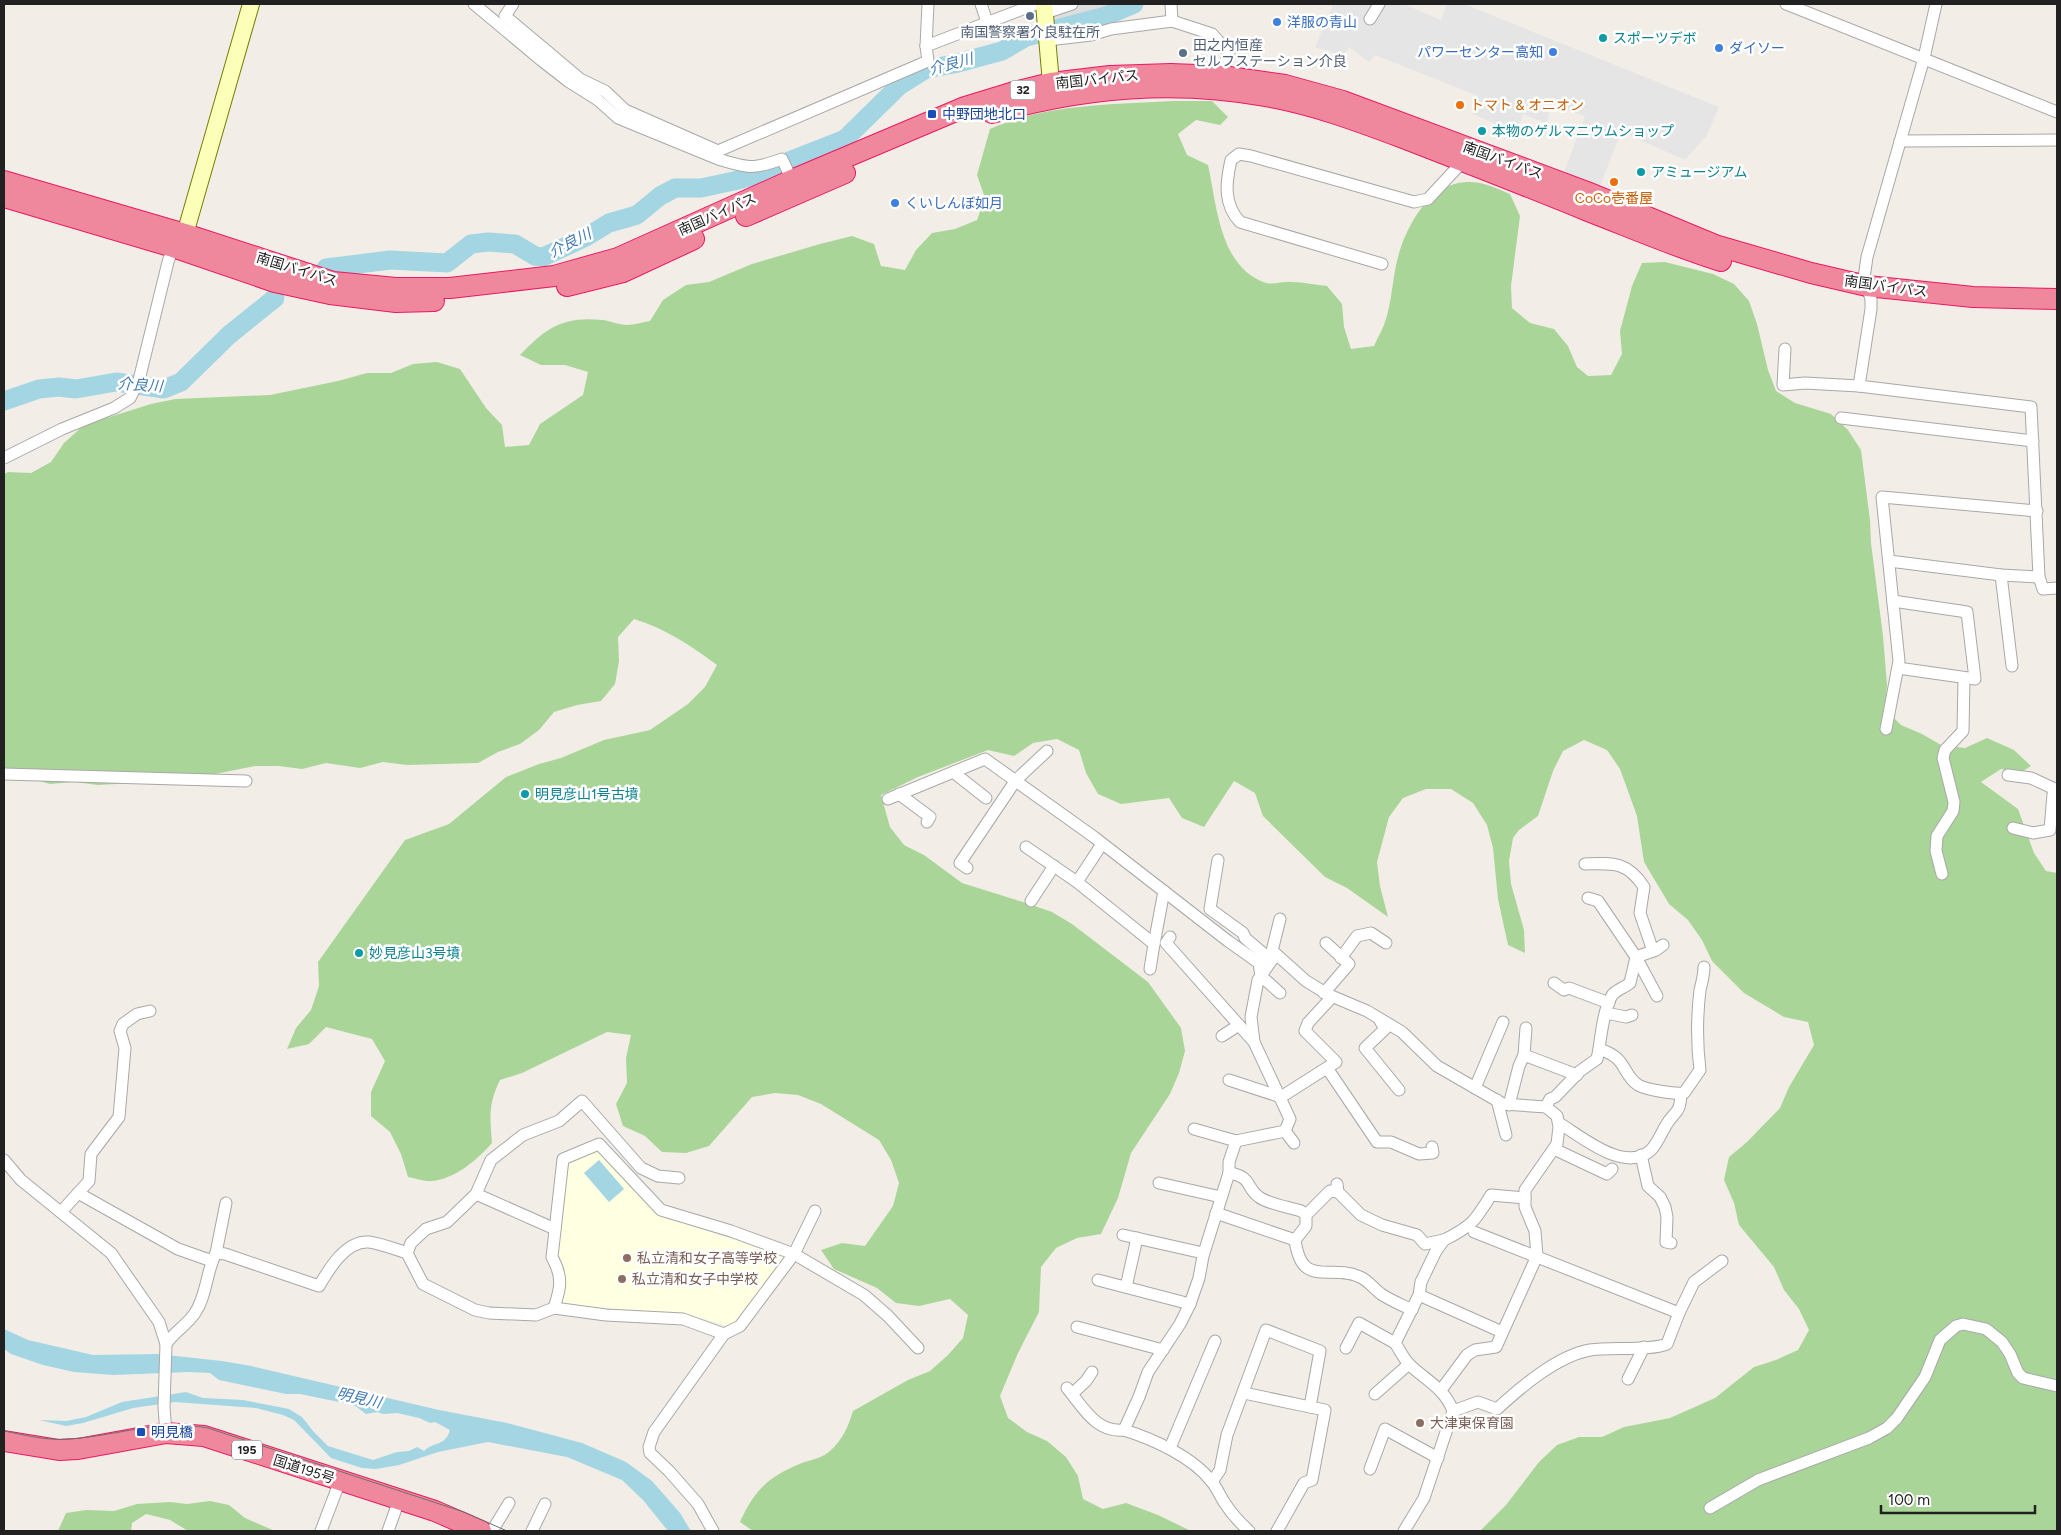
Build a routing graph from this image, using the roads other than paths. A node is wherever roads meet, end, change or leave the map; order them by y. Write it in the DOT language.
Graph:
graph roads {
  1 [pos="251,4"];
  2 [pos="474,4"];
  3 [pos="513,4"];
  4 [pos="928,4"];
  5 [pos="981,4"];
  6 [pos="1072,4"];
  7 [pos="1171,4"];
  8 [pos="1379,4"];
  9 [pos="1786,4"];
  10 [pos="1936,4"];
  11 [pos="1370,19"];
  12 [pos="1044,20"];
  13 [pos="1172,21"];
  14 [pos="987,22"];
  15 [pos="926,46"];
  16 [pos="544,56"];
  17 [pos="1924,58"];
  18 [pos="1219,82"];
  19 [pos="1052,90"];
  20 [pos="2057,112"];
  21 [pos="2057,140"];
  22 [pos="1900,141"];
  23 [pos="1468,155"];
  24 [pos="792,180"];
  25 [pos="4,181"];
  26 [pos="4,197"];
  27 [pos="179,240"];
  28 [pos="1382,264"];
  29 [pos="1869,292"];
  30 [pos="2057,299"];
  31 [pos="2057,310"];
  32 [pos="1785,349"];
  33 [pos="1859,386"];
  34 [pos="1841,418"];
  35 [pos="2033,441"];
  36 [pos="4,458"];
  37 [pos="2037,511"];
  38 [pos="1889,561"];
  39 [pos="2001,575"];
  40 [pos="2039,577"];
  41 [pos="2057,588"];
  42 [pos="1893,601"];
  43 [pos="2012,666"];
  44 [pos="1898,668"];
  45 [pos="1964,678"];
  46 [pos="1886,729"];
  47 [pos="1048,751"];
  48 [pos="953,772"];
  49 [pos="4,774"];
  50 [pos="2008,775"];
  51 [pos="1016,780"];
  52 [pos="246,781"];
  53 [pos="2057,791"];
  54 [pos="986,798"];
  55 [pos="927,822"];
  56 [pos="2014,828"];
  57 [pos="1102,844"];
  58 [pos="1026,847"];
  59 [pos="1218,860"];
  60 [pos="1585,864"];
  61 [pos="1054,866"];
  62 [pos="967,868"];
  63 [pos="1942,874"];
  64 [pos="1077,882"];
  65 [pos="1164,891"];
  66 [pos="1588,898"];
  67 [pos="1031,901"];
  68 [pos="1280,920"];
  69 [pos="1243,934"];
  70 [pos="1170,937"];
  71 [pos="1326,943"];
  72 [pos="1386,943"];
  73 [pos="1154,944"];
  74 [pos="1274,953"];
  75 [pos="1636,957"];
  76 [pos="1341,958"];
  77 [pos="1259,963"];
  78 [pos="1704,967"];
  79 [pos="1150,969"];
  80 [pos="1261,976"];
  81 [pos="1554,984"];
  82 [pos="1280,993"];
  83 [pos="1328,995"];
  84 [pos="1657,996"];
  85 [pos="1607,1008"];
  86 [pos="150,1011"];
  87 [pos="1632,1015"];
  88 [pos="1378,1017"];
  89 [pos="1503,1022"];
  90 [pos="1239,1025"];
  91 [pos="1526,1028"];
  92 [pos="1222,1036"];
  93 [pos="1254,1042"];
  94 [pos="1600,1049"];
  95 [pos="1524,1055"];
  96 [pos="1326,1068"];
  97 [pos="1577,1075"];
  98 [pos="1229,1080"];
  99 [pos="1475,1088"];
  100 [pos="1399,1090"];
  101 [pos="1681,1094"];
  102 [pos="1281,1097"];
  103 [pos="1497,1100"];
  104 [pos="1509,1105"];
  105 [pos="1546,1107"];
  106 [pos="1558,1123"];
  107 [pos="1194,1129"];
  108 [pos="1285,1131"];
  109 [pos="1506,1135"];
  110 [pos="1236,1141"];
  111 [pos="1294,1143"];
  112 [pos="1432,1147"];
  113 [pos="1554,1149"];
  114 [pos="1641,1155"];
  115 [pos="4,1160"];
  116 [pos="1612,1169"];
  117 [pos="1229,1173"];
  118 [pos="679,1178"];
  119 [pos="1159,1183"];
  120 [pos="78,1193"];
  121 [pos="476,1194"];
  122 [pos="1221,1197"];
  123 [pos="1525,1198"];
  124 [pos="226,1203"];
  125 [pos="815,1211"];
  126 [pos="61,1212"];
  127 [pos="1216,1214"];
  128 [pos="1306,1215"];
  129 [pos="555,1228"];
  130 [pos="1474,1232"];
  131 [pos="1123,1234"];
  132 [pos="1137,1238"];
  133 [pos="1295,1240"];
  134 [pos="1444,1240"];
  135 [pos="1671,1243"];
  136 [pos="407,1252"];
  137 [pos="1204,1253"];
  138 [pos="794,1254"];
  139 [pos="1537,1256"];
  140 [pos="214,1257"];
  141 [pos="1722,1261"];
  142 [pos="1098,1280"];
  143 [pos="1126,1287"];
  144 [pos="1419,1295"];
  145 [pos="1190,1304"];
  146 [pos="554,1308"];
  147 [pos="1412,1310"];
  148 [pos="1679,1313"];
  149 [pos="1077,1327"];
  150 [pos="1502,1332"];
  151 [pos="724,1334"];
  152 [pos="1215,1341"];
  153 [pos="1395,1343"];
  154 [pos="1644,1347"];
  155 [pos="166,1348"];
  156 [pos="918,1348"];
  157 [pos="1346,1348"];
  158 [pos="1163,1350"];
  159 [pos="1409,1364"];
  160 [pos="1092,1372"];
  161 [pos="1628,1379"];
  162 [pos="2057,1386"];
  163 [pos="1441,1390"];
  164 [pos="1244,1393"];
  165 [pos="1375,1394"];
  166 [pos="1310,1407"];
  167 [pos="1453,1411"];
  168 [pos="1124,1430"];
  169 [pos="166,1433"];
  170 [pos="4,1441"];
  171 [pos="1170,1448"];
  172 [pos="1438,1458"];
  173 [pos="1370,1469"];
  174 [pos="340,1481"];
  175 [pos="1212,1482"];
  176 [pos="398,1500"];
  177 [pos="509,1503"];
  178 [pos="545,1504"];
  179 [pos="1710,1508"];
  180 [pos="392,1530"];
  181 [pos="321,1531"];
  182 [pos="481,1531"];
  183 [pos="492,1531"];
  184 [pos="532,1531"];
  185 [pos="713,1531"];
  186 [pos="1249,1531"];
  187 [pos="1277,1531"];
  188 [pos="1404,1531"];
  1 -- 27 [label="street"];
  2 -- 16 [label="street"];
  3 -- 16 [label="street"];
  4 -- 15 [label="street"];
  5 -- 14 [label="street"];
  6 -- 12 [label="street"];
  7 -- 13 [label="street"];
  8 -- 11 [label="street"];
  9 -- 17 [label="street"];
  10 -- 17 [label="street"];
  12 -- 13 [label="street"];
  12 -- 14 [label="street"];
  12 -- 19 [label="street"];
  13 -- 18 [label="street"];
  14 -- 15 [label="street"];
  15 -- 16 [label="street"];
  16 -- 24 [label="street"];
  17 -- 20 [label="street"];
  17 -- 22 [label="street"];
  18 -- 19 [label="highway, 南国バイパス / 32"];
  18 -- 23 [label="highway, 南国バイパス / 32"];
  19 -- 24 [label="highway, 南国バイパス / 32"];
  19 -- 27 [label="highway, 南国バイパス / 32"];
  21 -- 22 [label="street"];
  22 -- 29 [label="street"];
  23 -- 28 [label="street"];
  23 -- 29 [label="highway, 南国バイパス / 32"];
  24 -- 27 [label="highway, 南国バイパス / 32"];
  25 -- 27 [label="highway, 南国バイパス / 32"];
  26 -- 27 [label="highway, 南国バイパス / 32"];
  27 -- 36 [label="street"];
  29 -- 30 [label="highway, 南国バイパス / 32"];
  29 -- 31 [label="highway, 南国バイパス / 32"];
  29 -- 33 [label="street"];
  32 -- 33 [label="street"];
  33 -- 35 [label="street"];
  34 -- 35 [label="street"];
  35 -- 37 [label="street"];
  37 -- 38 [label="street"];
  37 -- 40 [label="street"];
  38 -- 39 [label="street"];
  38 -- 42 [label="street"];
  39 -- 40 [label="street"];
  39 -- 43 [label="street"];
  40 -- 41 [label="street"];
  42 -- 44 [label="street"];
  42 -- 45 [label="street"];
  44 -- 45 [label="street"];
  44 -- 46 [label="street"];
  45 -- 63 [label="street"];
  47 -- 51 [label="street"];
  48 -- 51 [label="street"];
  48 -- 54 [label="street"];
  48 -- 55 [label="street"];
  49 -- 52 [label="street"];
  50 -- 53 [label="street"];
  51 -- 57 [label="street"];
  51 -- 62 [label="street"];
  53 -- 56 [label="street"];
  57 -- 64 [label="street"];
  57 -- 65 [label="street"];
  58 -- 61 [label="street"];
  59 -- 69 [label="street"];
  60 -- 75 [label="street"];
  61 -- 64 [label="street"];
  61 -- 67 [label="street"];
  64 -- 73 [label="street"];
  65 -- 73 [label="street"];
  65 -- 77 [label="street"];
  66 -- 75 [label="street"];
  68 -- 74 [label="street"];
  69 -- 74 [label="street"];
  69 -- 77 [label="street"];
  70 -- 90 [label="street"];
  71 -- 76 [label="street"];
  72 -- 76 [label="street"];
  73 -- 79 [label="street"];
  74 -- 80 [label="street"];
  74 -- 83 [label="street"];
  75 -- 84 [label="street"];
  75 -- 85 [label="street"];
  76 -- 83 [label="street"];
  77 -- 80 [label="street"];
  78 -- 101 [label="street"];
  80 -- 82 [label="street"];
  80 -- 93 [label="street"];
  81 -- 85 [label="street"];
  83 -- 88 [label="street"];
  83 -- 96 [label="street"];
  85 -- 87 [label="street"];
  85 -- 94 [label="street"];
  86 -- 120 [label="street"];
  88 -- 99 [label="street"];
  88 -- 100 [label="street"];
  89 -- 99 [label="street"];
  90 -- 92 [label="street"];
  90 -- 93 [label="street"];
  91 -- 95 [label="street"];
  93 -- 102 [label="street"];
  94 -- 97 [label="street"];
  94 -- 101 [label="street"];
  95 -- 97 [label="street"];
  95 -- 104 [label="street"];
  96 -- 102 [label="street"];
  96 -- 112 [label="street"];
  97 -- 105 [label="street"];
  98 -- 102 [label="street"];
  99 -- 103 [label="street"];
  101 -- 114 [label="street"];
  102 -- 108 [label="street"];
  103 -- 104 [label="street"];
  103 -- 109 [label="street"];
  104 -- 105 [label="street"];
  105 -- 106 [label="street"];
  106 -- 113 [label="street"];
  106 -- 114 [label="street"];
  107 -- 110 [label="street"];
  108 -- 110 [label="street"];
  108 -- 111 [label="street"];
  110 -- 117 [label="street"];
  113 -- 116 [label="street"];
  113 -- 123 [label="street"];
  114 -- 135 [label="street"];
  115 -- 126 [label="street"];
  117 -- 122 [label="street"];
  117 -- 128 [label="street"];
  118 -- 121 [label="street"];
  119 -- 122 [label="street"];
  120 -- 126 [label="street"];
  120 -- 140 [label="street"];
  121 -- 129 [label="street"];
  121 -- 136 [label="street"];
  122 -- 127 [label="street"];
  123 -- 134 [label="street"];
  123 -- 139 [label="street"];
  124 -- 140 [label="street"];
  125 -- 138 [label="street"];
  126 -- 155 [label="street"];
  127 -- 133 [label="street"];
  127 -- 137 [label="street"];
  128 -- 133 [label="street"];
  128 -- 134 [label="street"];
  129 -- 138 [label="street"];
  129 -- 146 [label="street"];
  130 -- 139 [label="street"];
  131 -- 132 [label="street"];
  132 -- 137 [label="street"];
  132 -- 143 [label="street"];
  133 -- 147 [label="street"];
  134 -- 144 [label="street"];
  136 -- 140 [label="street"];
  136 -- 146 [label="street"];
  137 -- 145 [label="street"];
  138 -- 151 [label="street"];
  138 -- 156 [label="street"];
  139 -- 148 [label="street"];
  139 -- 150 [label="street"];
  140 -- 155 [label="street"];
  141 -- 148 [label="street"];
  142 -- 143 [label="street"];
  143 -- 145 [label="street"];
  144 -- 147 [label="street"];
  144 -- 150 [label="street"];
  145 -- 158 [label="street"];
  146 -- 151 [label="street"];
  147 -- 153 [label="street"];
  148 -- 154 [label="street"];
  149 -- 158 [label="street"];
  150 -- 163 [label="street"];
  151 -- 185 [label="street"];
  152 -- 171 [label="street"];
  153 -- 157 [label="street"];
  153 -- 159 [label="street"];
  154 -- 161 [label="street"];
  154 -- 167 [label="street"];
  155 -- 169 [label="street"];
  158 -- 168 [label="street"];
  159 -- 163 [label="street"];
  159 -- 165 [label="street"];
  160 -- 168 [label="street"];
  162 -- 179 [label="street"];
  163 -- 167 [label="street"];
  164 -- 166 [label="street"];
  164 -- 166 [label="street"];
  164 -- 175 [label="street"];
  166 -- 187 [label="street"];
  167 -- 172 [label="street"];
  168 -- 171 [label="street"];
  169 -- 170 [label="highway, 国道195号 / 195"];
  169 -- 174 [label="highway, 国道195号 / 195"];
  171 -- 175 [label="street"];
  172 -- 173 [label="street"];
  172 -- 188 [label="street"];
  174 -- 176 [label="highway, 国道195号 / 195"];
  174 -- 181 [label="street"];
  175 -- 186 [label="street"];
  176 -- 180 [label="street"];
  176 -- 182 [label="highway, 国道195号 / 195"];
  177 -- 183 [label="street"];
  178 -- 184 [label="street"];
}
